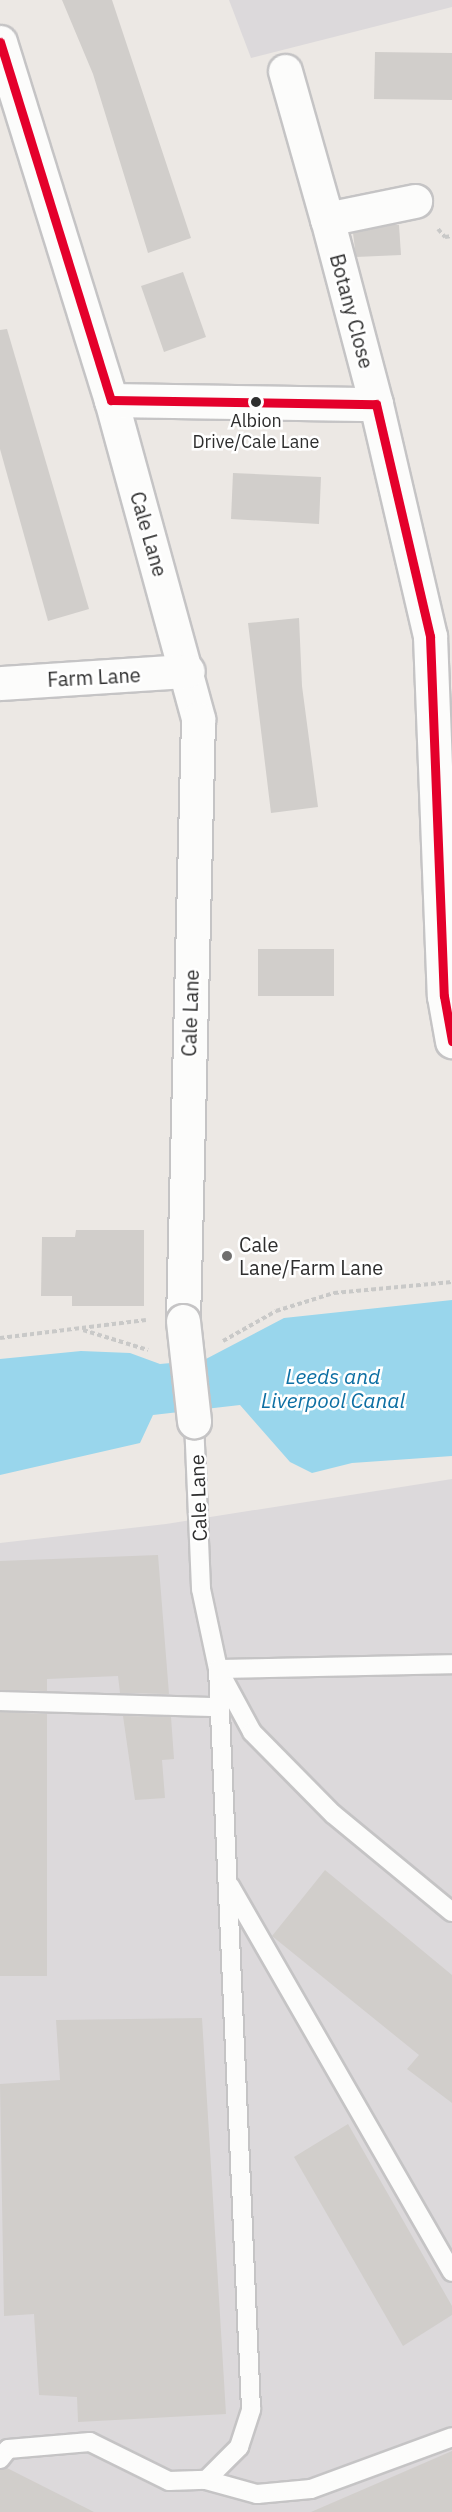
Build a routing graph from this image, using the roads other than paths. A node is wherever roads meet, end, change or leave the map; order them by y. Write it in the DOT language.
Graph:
graph roads {
  1 [pos="0,42"];
  2 [pos="285,71"];
  3 [pos="415,201"];
  4 [pos="327,219"];
  5 [pos="111,400"];
  6 [pos="376,404"];
  7 [pos="188,671"];
  8 [pos="0,683"];
  9 [pos="452,1041"];
  10 [pos="194,1421"];
  11 [pos="452,1664"];
  12 [pos="218,1669"];
  13 [pos="0,1701"];
  14 [pos="220,1707"];
  15 [pos="228,1882"];
  16 [pos="452,1912"];
  17 [pos="452,2272"];
  18 [pos="452,2437"];
  19 [pos="0,2459"];
  20 [pos="206,2480"];
  1 -- 5 [label="street, Cale Lane"];
  2 -- 4 [label="street, Botany Close"];
  3 -- 4 [label="street"];
  4 -- 6 [label="street, Botany Close"];
  5 -- 6 [label="street"];
  5 -- 7 [label="street, Cale Lane"];
  6 -- 9 [label="street, Botany Close"];
  7 -- 8 [label="street, Farm Lane"];
  7 -- 10 [label="street, Cale Lane, bridge"];
  10 -- 12 [label="lane, Cale Lane"];
  11 -- 12 [label="lane"];
  12 -- 14 [label="lane"];
  12 -- 16 [label="lane, Cale Lane"];
  13 -- 14 [label="lane"];
  14 -- 15 [label="lane"];
  15 -- 17 [label="lane"];
  15 -- 20 [label="lane"];
  18 -- 20 [label="lane"];
  19 -- 20 [label="lane"];
}
